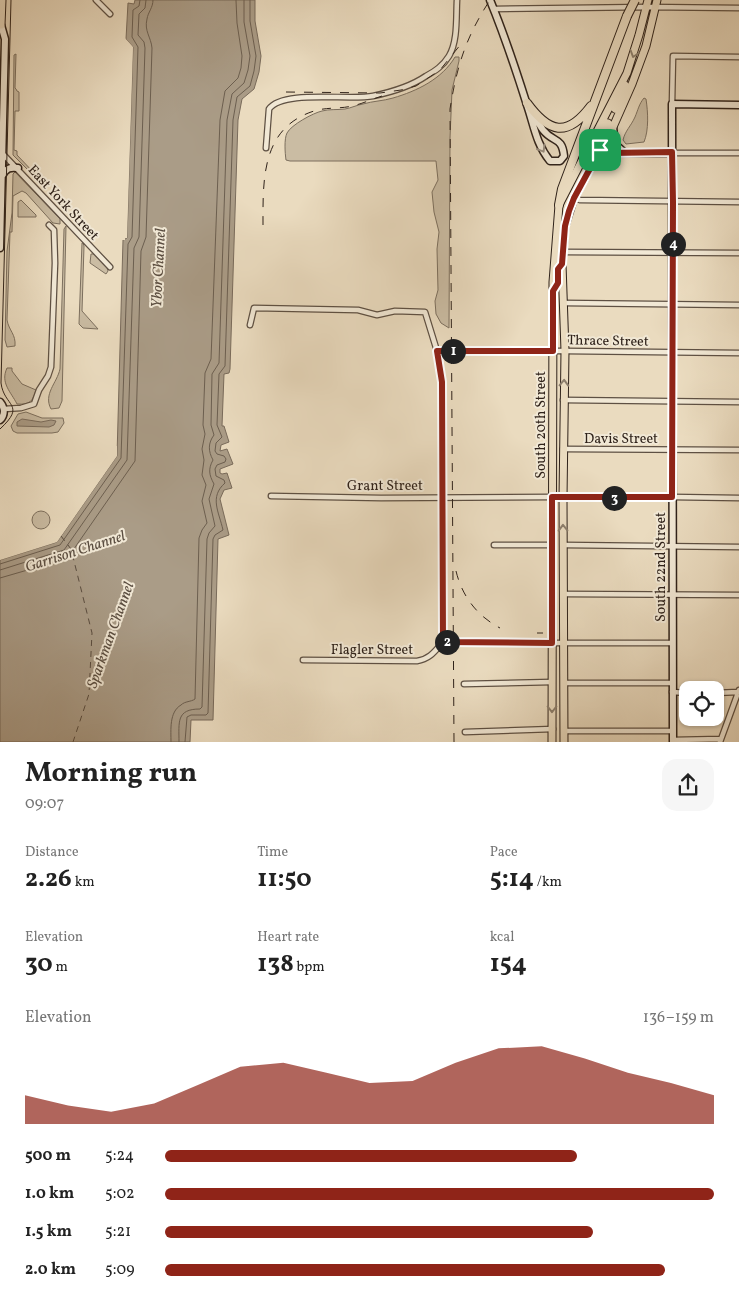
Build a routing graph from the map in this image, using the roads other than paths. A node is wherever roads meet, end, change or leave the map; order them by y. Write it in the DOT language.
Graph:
graph roads {
  1 [pos="2,0"];
  2 [pos="96,0"];
  3 [pos="457,0"];
  4 [pos="490,0"];
  5 [pos="635,0"];
  6 [pos="647,3"];
  7 [pos="656,4"];
  8 [pos="739,8"];
  9 [pos="494,10"];
  10 [pos="110,14"];
  11 [pos="0,27"];
  12 [pos="739,57"];
  13 [pos="625,77"];
  14 [pos="594,100"];
  15 [pos="527,103"];
  16 [pos="672,104"];
  17 [pos="739,104"];
  18 [pos="612,127"];
  19 [pos="266,148"];
  20 [pos="600,150"];
  21 [pos="1,152"];
  22 [pos="672,152"];
  23 [pos="625,153"];
  24 [pos="739,153"];
  25 [pos="18,168"];
  26 [pos="1,177"];
  27 [pos="574,198"];
  28 [pos="673,202"];
  29 [pos="739,202"];
  30 [pos="559,205"];
  31 [pos="49,225"];
  32 [pos="0,248"];
  33 [pos="563,252"];
  34 [pos="673,253"];
  35 [pos="739,253"];
  36 [pos="562,264"];
  37 [pos="110,267"];
  38 [pos="553,291"];
  39 [pos="564,303"];
  40 [pos="673,304"];
  41 [pos="739,305"];
  42 [pos="250,325"];
  43 [pos="437,351"];
  44 [pos="553,351"];
  45 [pos="565,351"];
  46 [pos="673,353"];
  47 [pos="739,353"];
  48 [pos="563,400"];
  49 [pos="672,401"];
  50 [pos="0,402"];
  51 [pos="739,402"];
  52 [pos="4,409"];
  53 [pos="0,420"];
  54 [pos="563,449"];
  55 [pos="673,449"];
  56 [pos="739,450"];
  57 [pos="271,496"];
  58 [pos="552,497"];
  59 [pos="672,497"];
  60 [pos="444,498"];
  61 [pos="563,498"];
  62 [pos="739,498"];
  63 [pos="494,545"];
  64 [pos="552,545"];
  65 [pos="564,546"];
  66 [pos="672,547"];
  67 [pos="739,547"];
  68 [pos="564,594"];
  69 [pos="673,595"];
  70 [pos="739,596"];
  71 [pos="443,642"];
  72 [pos="552,643"];
  73 [pos="564,643"];
  74 [pos="672,643"];
  75 [pos="303,660"];
  76 [pos="552,682"];
  77 [pos="564,683"];
  78 [pos="464,684"];
  79 [pos="673,684"];
  80 [pos="739,691"];
  81 [pos="672,692"];
  82 [pos="679,692"];
  83 [pos="724,692"];
  84 [pos="552,729"];
  85 [pos="673,731"];
  86 [pos="465,732"];
  87 [pos="564,732"];
  88 [pos="673,741"];
  89 [pos="720,741"];
  90 [pos="552,742"];
  91 [pos="564,742"];
  1 -- 11 [label="main road"];
  2 -- 10 [label="street"];
  3 -- 19 [label="street"];
  4 -- 9 [label="street"];
  5 -- 14 [label="highway, bridge"];
  6 -- 7 [label="street"];
  6 -- 9 [label="street"];
  6 -- 13 [label="main road, South 20th Street, one-way"];
  7 -- 8 [label="street"];
  7 -- 18 [label="main road, South 20th Street"];
  9 -- 15 [label="street"];
  11 -- 21 [label="street"];
  12 -- 16 [label="street"];
  13 -- 20 [label="main road"];
  13 -- 30 [label="main road, South 20th Street"];
  14 -- 15 [label="highway"];
  14 -- 30 [label="highway"];
  15 -- 15 [label="street, one-way"];
  16 -- 17 [label="street"];
  16 -- 22 [label="street, South 22nd Street"];
  18 -- 20 [label="main road, South 20th Street"];
  18 -- 23 [label="street"];
  20 -- 23 [label="street"];
  20 -- 27 [label="main road, South 20th Street"];
  21 -- 25 [label="street, East York Street"];
  21 -- 26 [label="street"];
  22 -- 23 [label="street"];
  22 -- 24 [label="street"];
  22 -- 28 [label="street, South 22nd Street"];
  25 -- 26 [label="street"];
  25 -- 37 [label="street, East York Street"];
  26 -- 32 [label="street"];
  27 -- 28 [label="street"];
  27 -- 33 [label="main road, South 20th Street"];
  28 -- 29 [label="street"];
  28 -- 34 [label="street, South 22nd Street"];
  30 -- 38 [label="main road, South 20th Street"];
  31 -- 52 [label="street"];
  33 -- 34 [label="street"];
  33 -- 36 [label="main road, South 20th Street"];
  34 -- 35 [label="street"];
  34 -- 40 [label="street, South 22nd Street"];
  36 -- 38 [label="main road"];
  36 -- 39 [label="main road, South 20th Street"];
  38 -- 44 [label="main road, South 20th Street"];
  39 -- 40 [label="street"];
  39 -- 45 [label="main road, South 20th Street"];
  40 -- 41 [label="street"];
  40 -- 46 [label="street, South 22nd Street"];
  42 -- 43 [label="street"];
  43 -- 44 [label="street, Thrace Street"];
  43 -- 60 [label="street"];
  44 -- 45 [label="street, Thrace Street"];
  44 -- 58 [label="main road, South 20th Street"];
  45 -- 46 [label="street, Thrace Street"];
  48 -- 45 [label="main road, South 20th Street, one-way"];
  46 -- 47 [label="street, Thrace Street"];
  46 -- 49 [label="street, South 22nd Street"];
  48 -- 49 [label="street"];
  48 -- 54 [label="main road, South 20th Street"];
  49 -- 51 [label="street"];
  49 -- 55 [label="street, South 22nd Street"];
  50 -- 52 [label="street"];
  52 -- 53 [label="street"];
  54 -- 55 [label="street, Davis Street"];
  54 -- 61 [label="main road, South 20th Street"];
  55 -- 56 [label="street, Davis Street"];
  55 -- 59 [label="street, South 22nd Street"];
  57 -- 60 [label="street, Grant Street"];
  58 -- 60 [label="street, Grant Street"];
  58 -- 61 [label="street, Grant Street"];
  58 -- 64 [label="main road, South 20th Street"];
  59 -- 61 [label="street, Grant Street"];
  59 -- 62 [label="street, Grant Street"];
  59 -- 66 [label="street, South 22nd Street"];
  60 -- 71 [label="street"];
  65 -- 61 [label="main road, South 20th Street, one-way"];
  63 -- 64 [label="street"];
  64 -- 72 [label="main road, South 20th Street"];
  65 -- 66 [label="street"];
  65 -- 68 [label="main road, South 20th Street"];
  66 -- 67 [label="street"];
  66 -- 69 [label="street, South 22nd Street"];
  68 -- 69 [label="street"];
  68 -- 73 [label="main road, South 20th Street"];
  69 -- 70 [label="street"];
  69 -- 74 [label="street, South 22nd Street"];
  71 -- 72 [label="street"];
  71 -- 75 [label="street, Flagler Street"];
  72 -- 73 [label="street"];
  72 -- 76 [label="main road, South 20th Street"];
  73 -- 74 [label="street"];
  73 -- 77 [label="main road, South 20th Street"];
  74 -- 79 [label="street, South 22nd Street"];
  76 -- 78 [label="street"];
  76 -- 84 [label="main road, South 20th Street, one-way"];
  77 -- 79 [label="street"];
  77 -- 87 [label="main road, South 20th Street"];
  79 -- 81 [label="street, South 22nd Street"];
  80 -- 83 [label="street"];
  80 -- 89 [label="street"];
  81 -- 82 [label="street"];
  81 -- 85 [label="street, South 22nd Street"];
  84 -- 86 [label="street"];
  84 -- 90 [label="main road, South 20th Street"];
  85 -- 87 [label="street"];
  85 -- 88 [label="street, South 22nd Street"];
  87 -- 91 [label="main road, South 20th Street"];
  88 -- 89 [label="street"];
}
